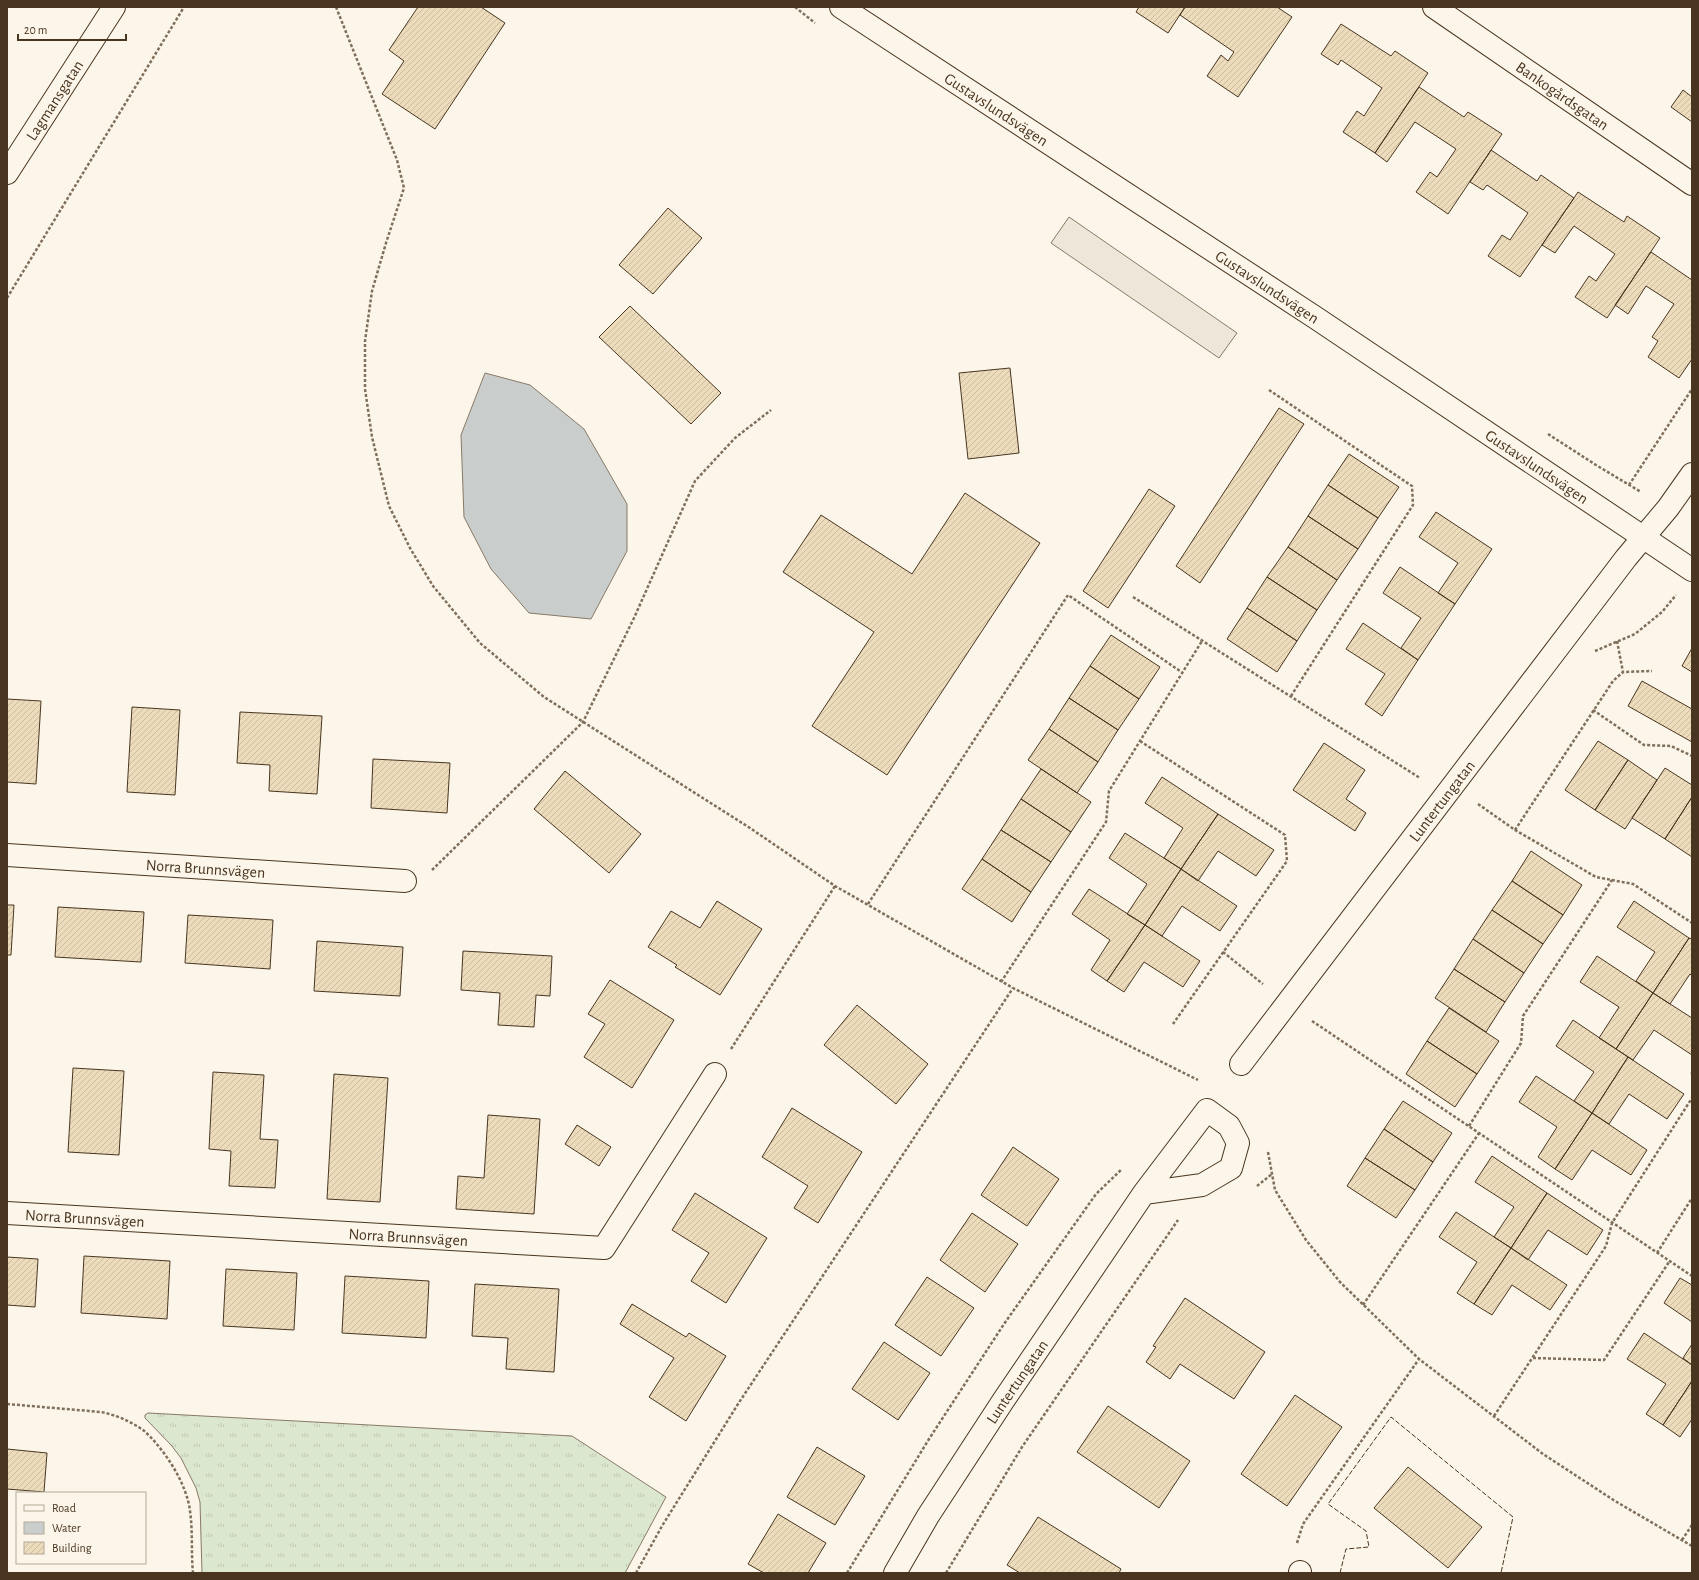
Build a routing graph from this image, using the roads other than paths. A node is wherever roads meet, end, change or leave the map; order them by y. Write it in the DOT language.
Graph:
graph roads {
  1 [pos="114,7"];
  2 [pos="841,7"];
  3 [pos="1434,7"];
  4 [pos="7,172"];
  5 [pos="1692,184"];
  6 [pos="1692,474"];
  7 [pos="1642,537"];
  8 [pos="1692,570"];
  9 [pos="7,854"];
  10 [pos="405,881"];
  11 [pos="1241,1064"];
  12 [pos="715,1074"];
  13 [pos="1144,1193"];
  14 [pos="7,1213"];
  15 [pos="895,1573"];
  1 -- 4 [label="street, Lagmansgatan"];
  2 -- 7 [label="street, Gustavslundsvägen"];
  3 -- 5 [label="street, Bankogårdsgatan"];
  6 -- 7 [label="street"];
  7 -- 8 [label="street, Gustavslundsvägen"];
  7 -- 11 [label="street, Luntertungatan"];
  9 -- 10 [label="street, Norra Brunnsvägen"];
  12 -- 14 [label="street, Norra Brunnsvägen"];
  13 -- 15 [label="street, Luntertungatan"];
}
